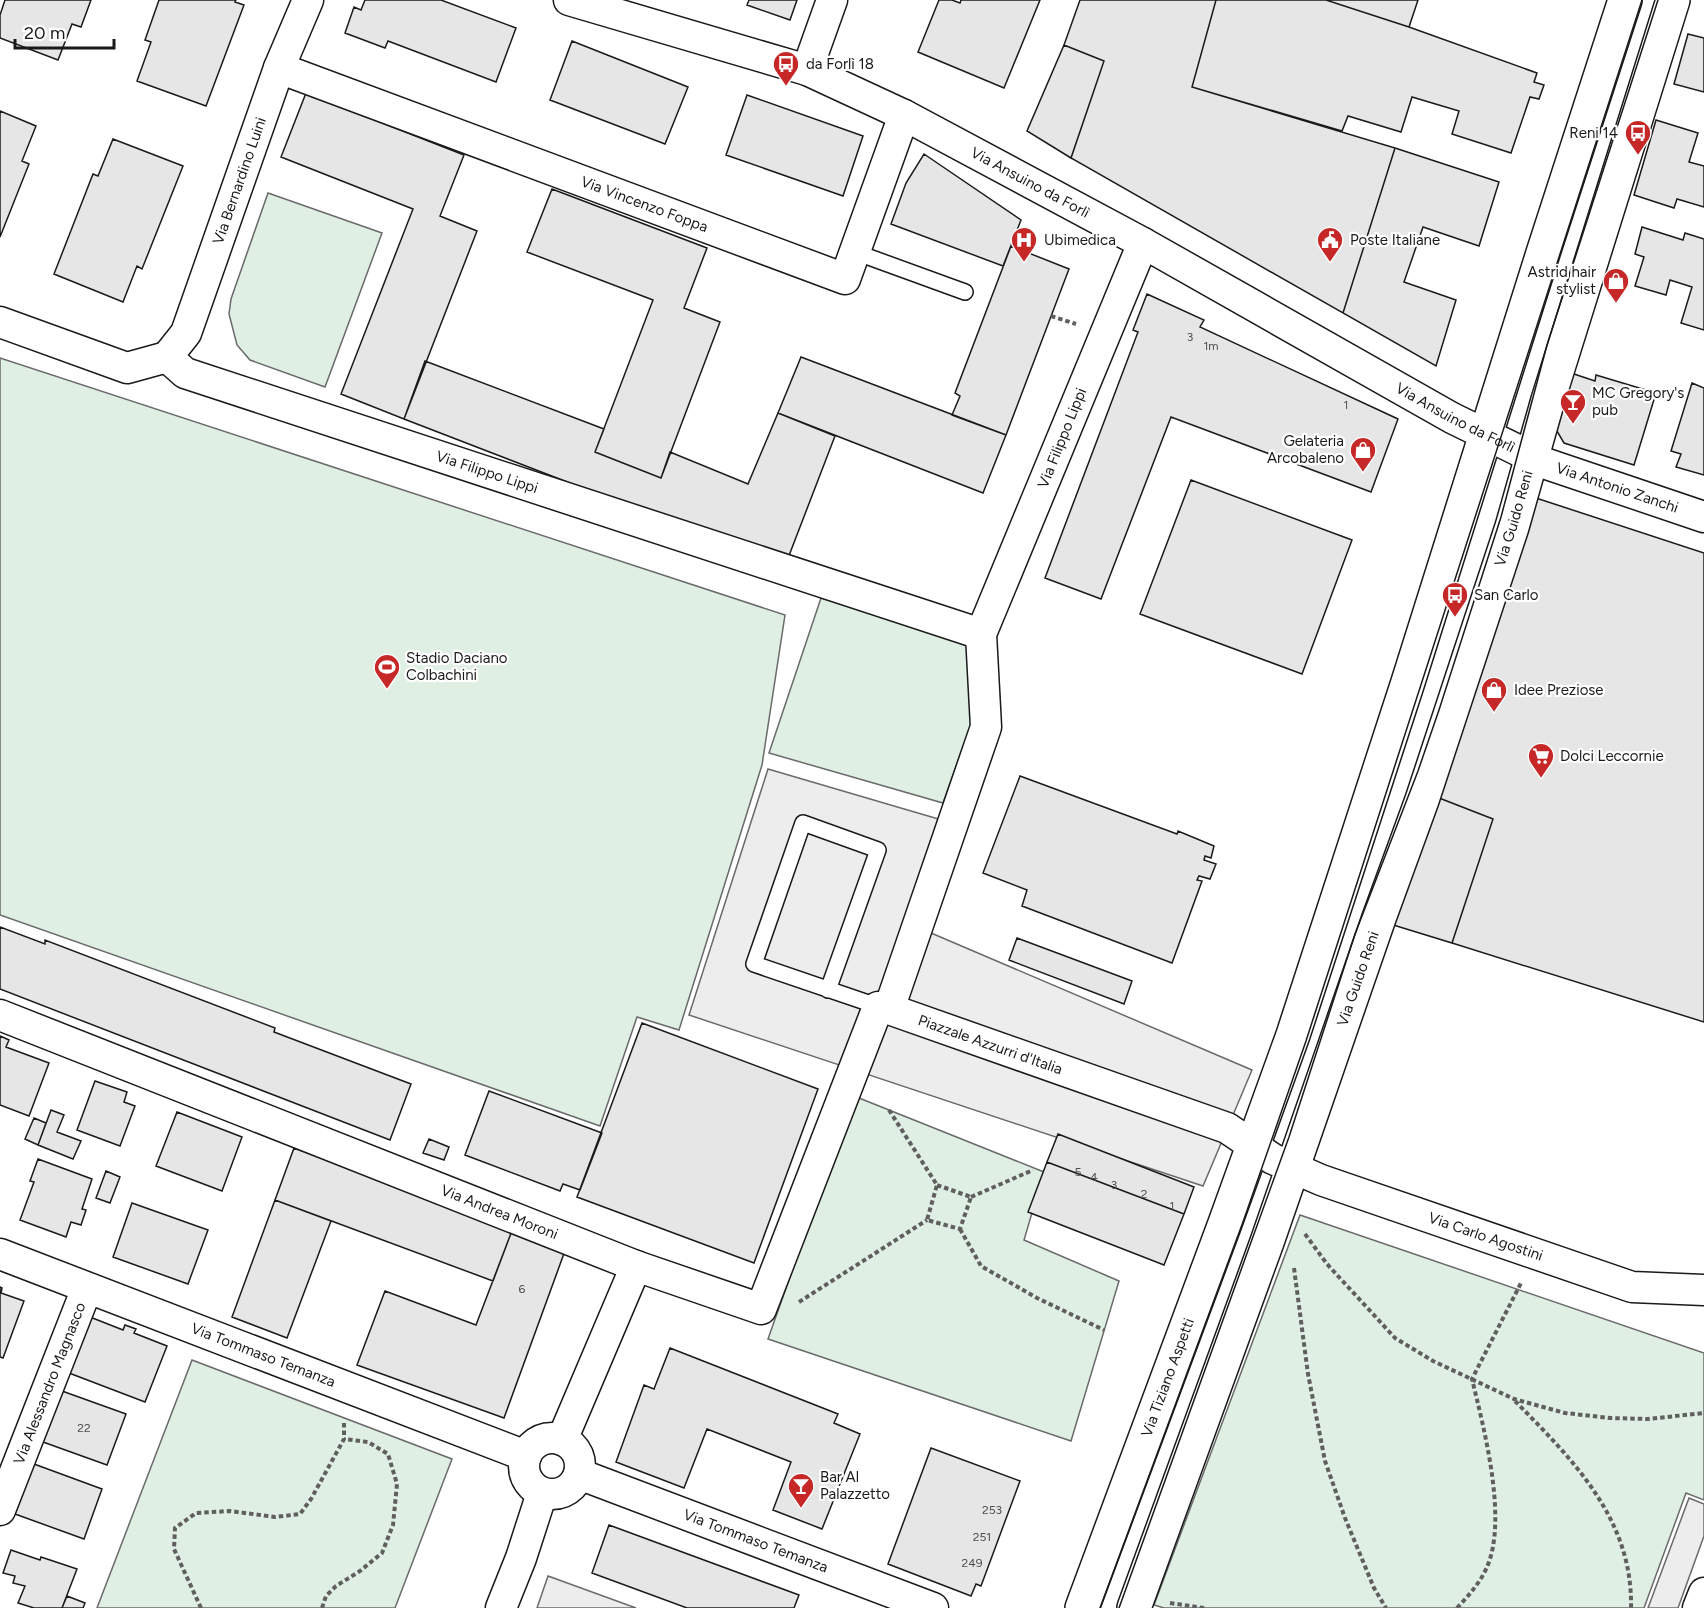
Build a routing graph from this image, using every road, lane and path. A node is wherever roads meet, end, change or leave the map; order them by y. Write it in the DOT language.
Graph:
graph roads {
  1 [pos="308,0"];
  2 [pos="569,0"];
  3 [pos="832,0"];
  4 [pos="1625,0"];
  5 [pos="1673,0"];
  6 [pos="279,68"];
  7 [pos="807,70"];
  8 [pos="904,115"];
  9 [pos="1143,243"];
  10 [pos="855,252"];
  11 [pos="964,292"];
  12 [pos="0,322"];
  13 [pos="167,357"];
  14 [pos="1486,435"];
  15 [pos="1531,457"];
  16 [pos="1704,517"];
  17 [pos="981,634"];
  18 [pos="828,990"];
  19 [pos="884,1008"];
  20 [pos="0,1015"];
  21 [pos="889,1110"];
  22 [pos="1273,1158"];
  23 [pos="1033,1170"];
  24 [pos="937,1185"];
  25 [pos="971,1197"];
  26 [pos="927,1220"];
  27 [pos="1301,1228"];
  28 [pos="960,1229"];
  29 [pos="0,1254"];
  30 [pos="1535,1254"];
  31 [pos="1293,1263"];
  32 [pos="636,1266"];
  33 [pos="87,1287"];
  34 [pos="1704,1290"];
  35 [pos="790,1308"];
  36 [pos="1104,1330"];
  37 [pos="1472,1379"];
  38 [pos="1514,1399"];
  39 [pos="347,1411"];
  40 [pos="1704,1413"];
  41 [pos="344,1439"];
  42 [pos="562,1440"];
  43 [pos="526,1456"];
  44 [pos="579,1474"];
  45 [pos="542,1493"];
  46 [pos="0,1510"];
  47 [pos="1704,1593"];
  48 [pos="1147,1605"];
  49 [pos="201,1608"];
  50 [pos="322,1608"];
  51 [pos="501,1608"];
  52 [pos="933,1608"];
  53 [pos="1082,1608"];
  54 [pos="1204,1608"];
  55 [pos="1386,1608"];
  56 [pos="1457,1608"];
  57 [pos="1631,1608"];
  58 [pos="1698,1608"];
  1 -- 6 [label="street, Via Bernardino Luini"];
  2 -- 7 [label="street, Via Ansuino da Forlì"];
  3 -- 7 [label="street"];
  4 -- 14 [label="street"];
  5 -- 15 [label="street, Via Guido Reni"];
  6 -- 10 [label="street, Via Vincenzo Foppa"];
  6 -- 13 [label="street, Via Bernardino Luini"];
  7 -- 8 [label="street, Via Ansuino da Forlì"];
  8 -- 9 [label="street, Via Ansuino da Forlì"];
  8 -- 10 [label="street, Via Vincenzo Foppa"];
  9 -- 14 [label="street, Via Ansuino da Forlì"];
  9 -- 17 [label="street, Via Filippo Lippi"];
  10 -- 11 [label="lane"];
  12 -- 13 [label="street"];
  13 -- 17 [label="street, Via Filippo Lippi"];
  14 -- 15 [label="street, Via Ansuino da Forlì"];
  14 -- 22 [label="street"];
  15 -- 16 [label="street, Via Antonio Zanchi"];
  15 -- 22 [label="street, Via Guido Reni"];
  17 -- 19 [label="street, Via Filippo Lippi"];
  18 -- 18 [label="lane"];
  18 -- 19 [label="lane"];
  19 -- 22 [label="street, Piazzale Azzurri d'Italia"];
  19 -- 32 [label="street, Via Andrea Moroni"];
  20 -- 32 [label="street, Via Andrea Moroni"];
  21 -- 24 [label="path"];
  22 -- 30 [label="street, Via Carlo Agostini"];
  22 -- 48 [label="street"];
  22 -- 53 [label="street, Via Tiziano Aspetti"];
  23 -- 25 [label="path"];
  24 -- 25 [label="path"];
  24 -- 26 [label="path"];
  25 -- 28 [label="path"];
  26 -- 28 [label="path"];
  26 -- 35 [label="path"];
  27 -- 37 [label="path"];
  28 -- 36 [label="path"];
  29 -- 33 [label="street, Via Tommaso Temanza"];
  30 -- 34 [label="street, Via Carlo Agostini"];
  30 -- 37 [label="path"];
  31 -- 55 [label="path"];
  32 -- 42 [label="street"];
  33 -- 43 [label="street, Via Tommaso Temanza"];
  33 -- 46 [label="street, Via Alessandro Magnasco"];
  37 -- 38 [label="path"];
  37 -- 56 [label="path"];
  38 -- 40 [label="path"];
  38 -- 57 [label="path"];
  39 -- 41 [label="path"];
  41 -- 49 [label="path"];
  41 -- 50 [label="path"];
  42 -- 43 [label="street"];
  42 -- 44 [label="street"];
  43 -- 45 [label="street"];
  44 -- 45 [label="street"];
  44 -- 52 [label="street, Via Tommaso Temanza"];
  45 -- 51 [label="street"];
  47 -- 58 [label="street"];
  48 -- 54 [label="path"];
}
